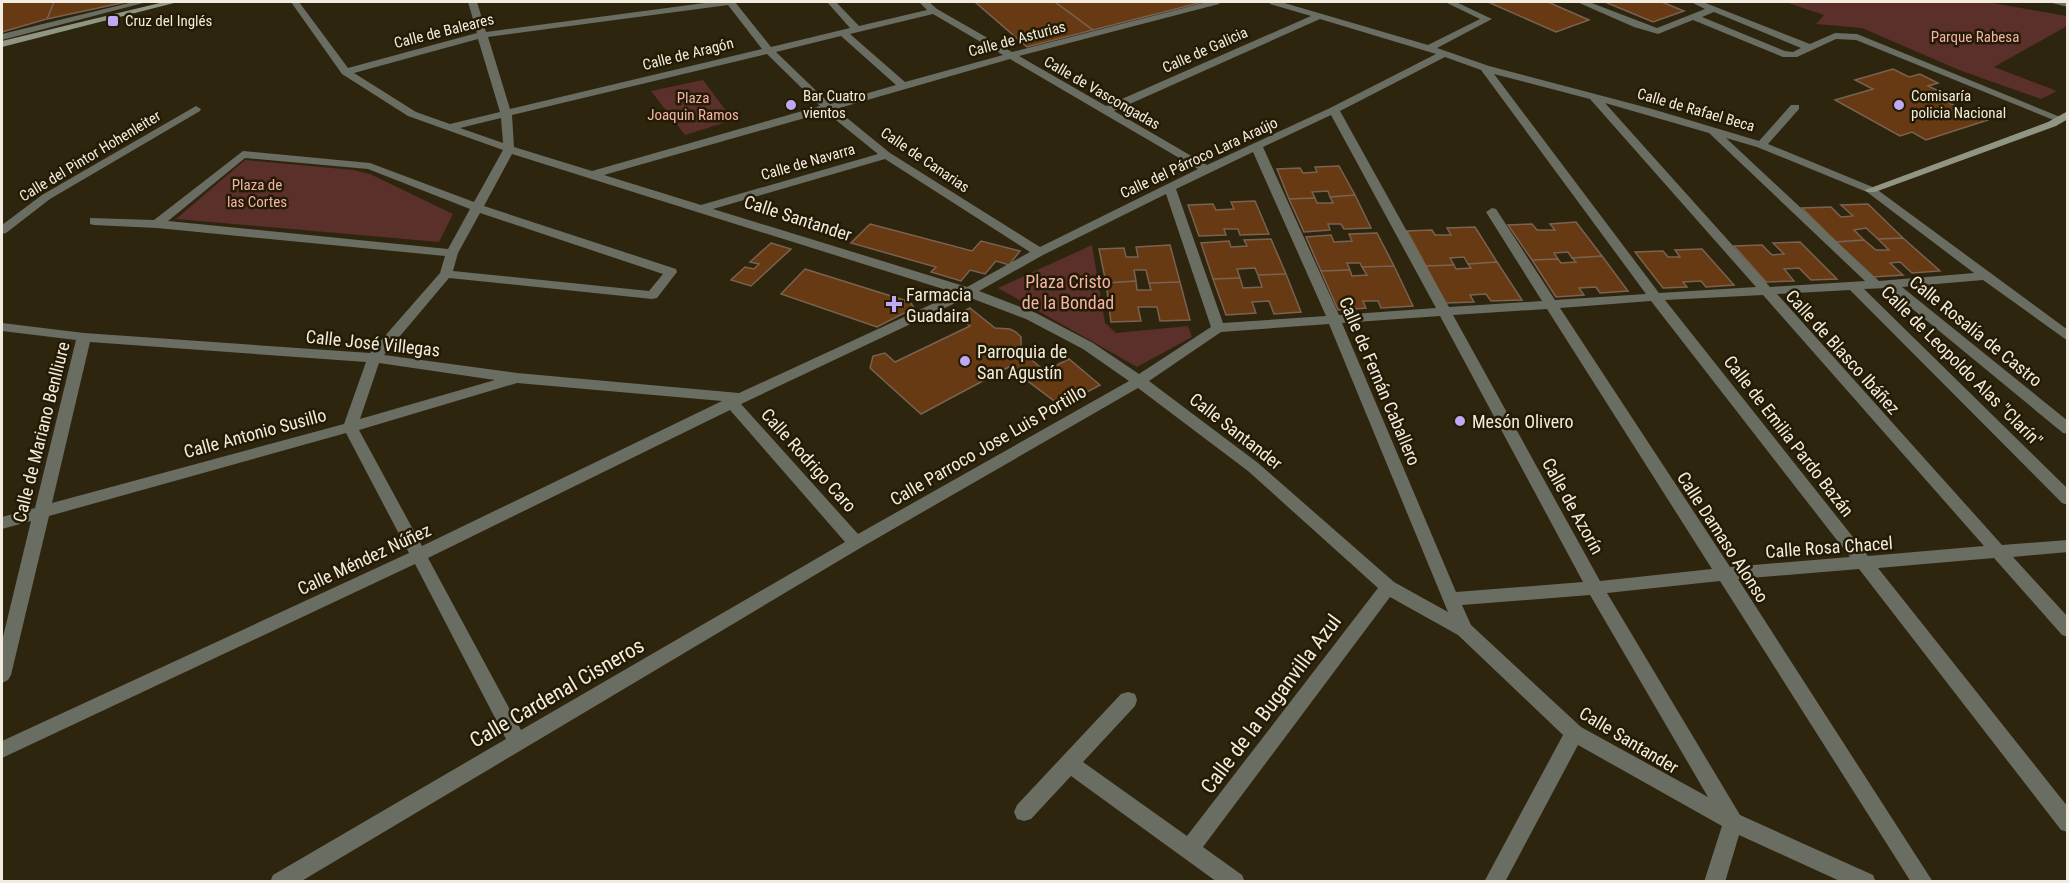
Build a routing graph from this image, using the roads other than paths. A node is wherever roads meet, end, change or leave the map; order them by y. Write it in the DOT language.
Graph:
graph roads {
  1 [pos="142,2"];
  2 [pos="173,2"];
  3 [pos="296,2"];
  4 [pos="472,2"];
  5 [pos="730,2"];
  6 [pos="831,2"];
  7 [pos="924,2"];
  8 [pos="1216,2"];
  9 [pos="1273,2"];
  10 [pos="1450,2"];
  11 [pos="1582,2"];
  12 [pos="1696,2"];
  13 [pos="2053,2"];
  14 [pos="2067,4"];
  15 [pos="1714,9"];
  16 [pos="934,11"];
  17 [pos="1319,16"];
  18 [pos="1693,17"];
  19 [pos="42,26"];
  20 [pos="65,28"];
  21 [pos="856,30"];
  22 [pos="843,33"];
  23 [pos="482,34"];
  24 [pos="2,37"];
  25 [pos="2,44"];
  26 [pos="1808,47"];
  27 [pos="1429,48"];
  28 [pos="768,50"];
  29 [pos="1444,54"];
  30 [pos="1009,56"];
  31 [pos="1485,68"];
  32 [pos="346,72"];
  33 [pos="903,86"];
  34 [pos="1593,96"];
  35 [pos="827,107"];
  36 [pos="1795,107"];
  37 [pos="196,109"];
  38 [pos="1334,110"];
  39 [pos="1104,111"];
  40 [pos="506,113"];
  41 [pos="2060,119"];
  42 [pos="450,127"];
  43 [pos="1711,130"];
  44 [pos="2067,130"];
  45 [pos="1761,145"];
  46 [pos="1257,147"];
  47 [pos="509,149"];
  48 [pos="886,155"];
  49 [pos="1206,169"];
  50 [pos="590,175"];
  51 [pos="1170,189"];
  52 [pos="1871,190"];
  53 [pos="478,208"];
  54 [pos="703,208"];
  55 [pos="1492,212"];
  56 [pos="94,220"];
  57 [pos="157,224"];
  58 [pos="2,230"];
  59 [pos="1040,252"];
  60 [pos="452,253"];
  61 [pos="446,274"];
  62 [pos="1985,276"];
  63 [pos="1883,285"];
  64 [pos="1854,286"];
  65 [pos="1765,291"];
  66 [pos="968,292"];
  67 [pos="1655,297"];
  68 [pos="1552,305"];
  69 [pos="1444,312"];
  70 [pos="1334,320"];
  71 [pos="2,327"];
  72 [pos="1218,328"];
  73 [pos="84,337"];
  74 [pos="2067,337"];
  75 [pos="374,358"];
  76 [pos="517,378"];
  77 [pos="1139,381"];
  78 [pos="736,400"];
  79 [pos="350,427"];
  80 [pos="2067,429"];
  81 [pos="2067,499"];
  82 [pos="42,512"];
  83 [pos="2,523"];
  84 [pos="856,543"];
  85 [pos="2067,546"];
  86 [pos="1998,552"];
  87 [pos="417,556"];
  88 [pos="1864,564"];
  89 [pos="1724,574"];
  90 [pos="1388,587"];
  91 [pos="1595,588"];
  92 [pos="1451,598"];
  93 [pos="1464,630"];
  94 [pos="2067,630"];
  95 [pos="2,675"];
  96 [pos="1128,700"];
  97 [pos="1574,733"];
  98 [pos="518,742"];
  99 [pos="2,750"];
  100 [pos="1070,764"];
  101 [pos="1024,812"];
  102 [pos="1733,822"];
  103 [pos="2067,823"];
  104 [pos="1190,848"];
  105 [pos="280,882"];
  106 [pos="1235,882"];
  107 [pos="1494,882"];
  108 [pos="1714,882"];
  109 [pos="1866,882"];
  110 [pos="1923,882"];
  1 -- 19 [label="street"];
  2 -- 20 [label="street"];
  3 -- 32 [label="street"];
  4 -- 23 [label="street"];
  5 -- 23 [label="street, Calle de Baleares"];
  5 -- 28 [label="street, Calle de Canarias"];
  6 -- 21 [label="street"];
  7 -- 16 [label="street, Calle de Vascongadas"];
  8 -- 30 [label="street, Calle de Asturias"];
  9 -- 17 [label="street, Calle de Rafael Beca"];
  10 -- 27 [label="street"];
  11 -- 18 [label="street"];
  12 -- 15 [label="street"];
  13 -- 14 [label="street"];
  15 -- 18 [label="street"];
  15 -- 26 [label="street"];
  16 -- 21 [label="street, Calle de Aragón"];
  16 -- 30 [label="street, Calle de Vascongadas"];
  17 -- 27 [label="street, Calle de Rafael Beca"];
  17 -- 39 [label="street, Calle de Galicia"];
  18 -- 26 [label="street"];
  19 -- 20 [label="street"];
  19 -- 24 [label="street"];
  20 -- 25 [label="street"];
  21 -- 22 [label="street, Calle de Aragón"];
  22 -- 28 [label="street, Calle de Aragón"];
  22 -- 33 [label="street"];
  23 -- 32 [label="street, Calle de Baleares"];
  23 -- 40 [label="street"];
  26 -- 41 [label="street"];
  27 -- 29 [label="street, Calle de Rafael Beca"];
  28 -- 35 [label="street, Calle de Canarias"];
  28 -- 40 [label="street, Calle de Aragón"];
  29 -- 31 [label="street, Calle de Rafael Beca"];
  29 -- 38 [label="street, Calle del Párroco Lara Araújo"];
  30 -- 33 [label="street, Calle de Asturias"];
  30 -- 39 [label="street, Calle de Vascongadas"];
  31 -- 34 [label="street, Calle de Rafael Beca"];
  31 -- 67 [label="street, Calle de Emilia Pardo Bazán"];
  32 -- 42 [label="street, Calle Santander"];
  33 -- 35 [label="street, Calle de Asturias"];
  34 -- 43 [label="street, Calle de Rafael Beca"];
  34 -- 65 [label="street, Calle de Blasco Ibáñez"];
  35 -- 48 [label="street, Calle de Canarias"];
  35 -- 50 [label="street, Calle de Asturias"];
  36 -- 45 [label="street"];
  37 -- 58 [label="street, Calle del Pintor Hohenleiter"];
  38 -- 46 [label="street, Calle del Párroco Lara Araújo"];
  38 -- 69 [label="street, Calle de Azorín"];
  39 -- 49 [label="street, Calle de Vascongadas"];
  40 -- 42 [label="street, Calle de Aragón"];
  40 -- 47 [label="street"];
  41 -- 44 [label="street"];
  41 -- 52 [label="street"];
  42 -- 47 [label="street, Calle Santander"];
  43 -- 45 [label="street, Calle de Rafael Beca"];
  43 -- 63 [label="street, Calle de Leopoldo Alas \"Clarín\""];
  45 -- 52 [label="street, Calle de Rafael Beca"];
  46 -- 49 [label="street, Calle del Párroco Lara Araújo"];
  46 -- 70 [label="street, Calle de Fernán Caballero"];
  47 -- 50 [label="street, Calle Santander"];
  47 -- 53 [label="street"];
  48 -- 54 [label="street, Calle de Navarra"];
  48 -- 59 [label="street, Calle de Canarias"];
  49 -- 51 [label="street, Calle del Párroco Lara Araújo"];
  50 -- 54 [label="street, Calle Santander"];
  51 -- 59 [label="street, Calle del Párroco Lara Araújo"];
  51 -- 72 [label="street"];
  52 -- 62 [label="street, Calle de Rafael Beca"];
  53 -- 57 [label="street"];
  53 -- 60 [label="street"];
  53 -- 61 [label="street"];
  54 -- 66 [label="street, Calle Santander"];
  55 -- 68 [label="street, Calle Damaso Alonso"];
  56 -- 57 [label="street"];
  57 -- 60 [label="street"];
  59 -- 66 [label="street, Calle del Párroco Lara Araújo"];
  60 -- 61 [label="street"];
  61 -- 75 [label="street"];
  62 -- 63 [label="street"];
  62 -- 74 [label="street, Calle de Rafael Beca"];
  63 -- 64 [label="street"];
  63 -- 80 [label="street, Calle Rosalía de Castro"];
  64 -- 65 [label="street"];
  64 -- 81 [label="street, Calle de Leopoldo Alas \"Clarín\""];
  65 -- 67 [label="street"];
  65 -- 86 [label="street, Calle de Blasco Ibáñez"];
  66 -- 77 [label="street, Calle Santander"];
  66 -- 78 [label="street, Calle Méndez Núñez"];
  67 -- 68 [label="street"];
  67 -- 88 [label="street, Calle de Emilia Pardo Bazán"];
  68 -- 69 [label="street"];
  68 -- 89 [label="street, Calle Damaso Alonso"];
  69 -- 70 [label="street"];
  69 -- 91 [label="street, Calle de Azorín"];
  70 -- 72 [label="street"];
  70 -- 92 [label="street, Calle de Fernán Caballero"];
  71 -- 73 [label="street, Calle José Villegas"];
  72 -- 77 [label="street, Calle Parroco Jose Luis Portillo"];
  73 -- 75 [label="street, Calle José Villegas"];
  73 -- 82 [label="street, Calle de Mariano Benlliure"];
  75 -- 76 [label="street, Calle José Villegas"];
  75 -- 79 [label="street"];
  76 -- 78 [label="street, Calle José Villegas"];
  76 -- 79 [label="street, Calle Antonio Susillo"];
  77 -- 84 [label="street, Calle Parroco Jose Luis Portillo"];
  77 -- 90 [label="street, Calle Santander"];
  78 -- 84 [label="street, Calle Rodrigo Caro"];
  78 -- 87 [label="street, Calle Méndez Núñez"];
  79 -- 82 [label="street, Calle Antonio Susillo"];
  79 -- 87 [label="street"];
  82 -- 83 [label="street, Calle Antonio Susillo"];
  82 -- 95 [label="street, Calle de Mariano Benlliure"];
  84 -- 98 [label="street, Calle Cardenal Cisneros"];
  85 -- 86 [label="street, Calle Rosa Chacel"];
  86 -- 88 [label="street, Calle Rosa Chacel"];
  86 -- 94 [label="street, Calle de Blasco Ibáñez"];
  87 -- 98 [label="street"];
  87 -- 99 [label="street, Calle Méndez Núñez"];
  88 -- 89 [label="street, Calle Rosa Chacel"];
  88 -- 103 [label="street, Calle de Emilia Pardo Bazán"];
  89 -- 91 [label="street, Calle Rosa Chacel"];
  89 -- 110 [label="street, Calle Damaso Alonso"];
  90 -- 93 [label="street, Calle Santander"];
  90 -- 104 [label="street, Calle de la Buganvilla Azul"];
  91 -- 92 [label="street, Calle Rosa Chacel"];
  91 -- 102 [label="street, Calle de Azorín"];
  92 -- 93 [label="street, Calle de Fernán Caballero"];
  93 -- 97 [label="street, Calle Santander"];
  96 -- 100 [label="street"];
  97 -- 102 [label="street, Calle Santander"];
  97 -- 107 [label="street"];
  98 -- 105 [label="street, Calle Cardenal Cisneros"];
  100 -- 101 [label="street"];
  100 -- 104 [label="street"];
  102 -- 108 [label="street"];
  102 -- 109 [label="street, Calle Santander"];
  104 -- 106 [label="street"];
}
